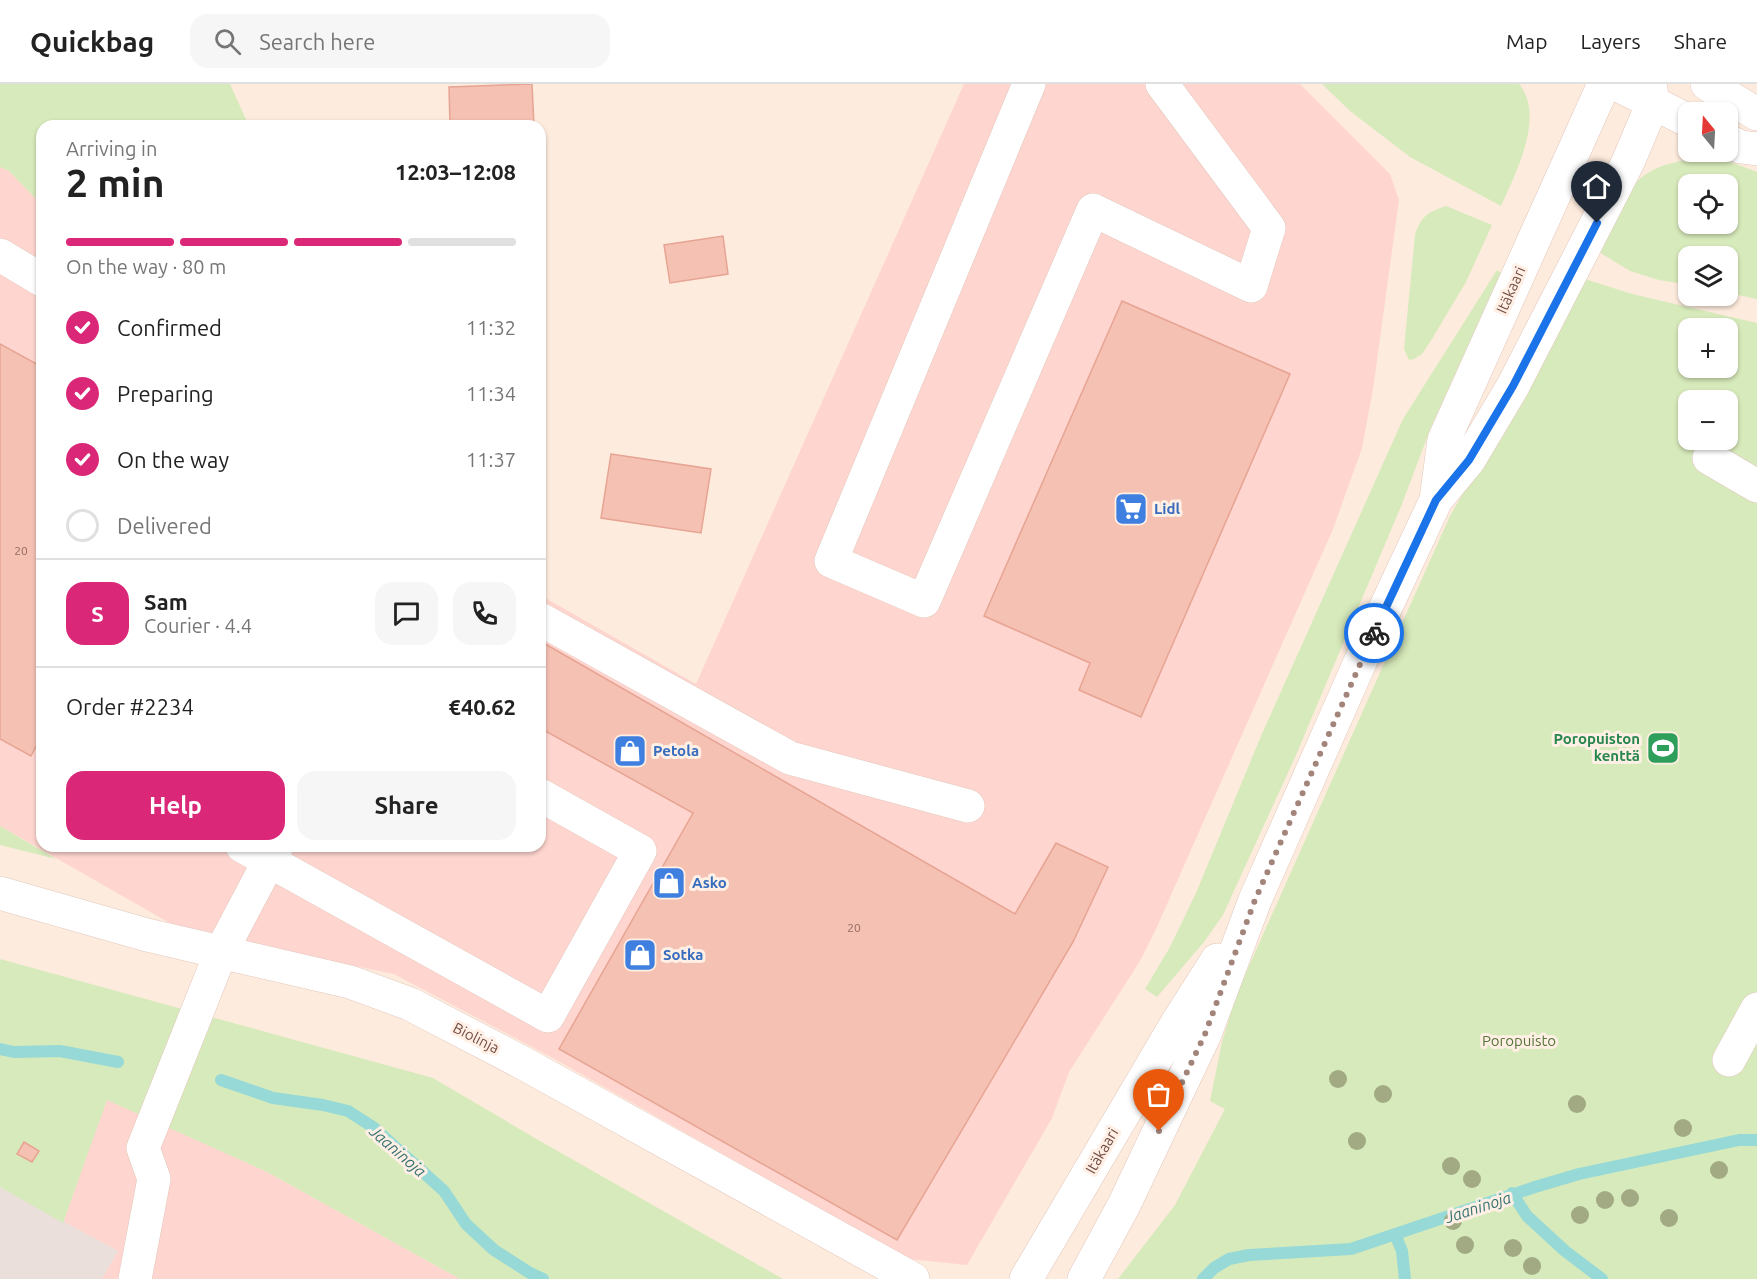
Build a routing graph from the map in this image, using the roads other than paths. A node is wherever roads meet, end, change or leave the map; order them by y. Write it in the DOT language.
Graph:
graph roads {
  1 [pos="1029,84"];
  2 [pos="1162,84"];
  3 [pos="1604,84"];
  4 [pos="1616,84"];
  5 [pos="1707,84"];
  6 [pos="1652,93"];
  7 [pos="1678,113"];
  8 [pos="1757,114"];
  9 [pos="1738,146"];
  10 [pos="1757,149"];
  11 [pos="0,255"];
  12 [pos="36,276"];
  13 [pos="1709,458"];
  14 [pos="1757,486"];
  15 [pos="1436,500"];
  16 [pos="546,622"];
  17 [pos="546,798"];
  18 [pos="968,806"];
  19 [pos="263,852"];
  20 [pos="265,852"];
  21 [pos="0,893"];
  22 [pos="1255,900"];
  23 [pos="220,952"];
  24 [pos="1757,1009"];
  25 [pos="1729,1060"];
  26 [pos="135,1279"];
  27 [pos="913,1279"];
  28 [pos="1026,1279"];
  29 [pos="1084,1279"];
  1 -- 2 [label="street"];
  3 -- 15 [label="street, Itäkaari"];
  4 -- 6 [label="street"];
  5 -- 8 [label="street"];
  6 -- 7 [label="street"];
  6 -- 15 [label="street, Itäkaari"];
  9 -- 10 [label="street"];
  11 -- 12 [label="street"];
  13 -- 14 [label="street"];
  15 -- 22 [label="street, Itäkaari"];
  16 -- 18 [label="street"];
  17 -- 20 [label="street"];
  19 -- 23 [label="street"];
  21 -- 23 [label="street, Biolinja"];
  22 -- 28 [label="street, Itäkaari"];
  22 -- 29 [label="street, Itäkaari"];
  23 -- 26 [label="street"];
  23 -- 27 [label="street, Biolinja"];
  24 -- 25 [label="street"];
}
